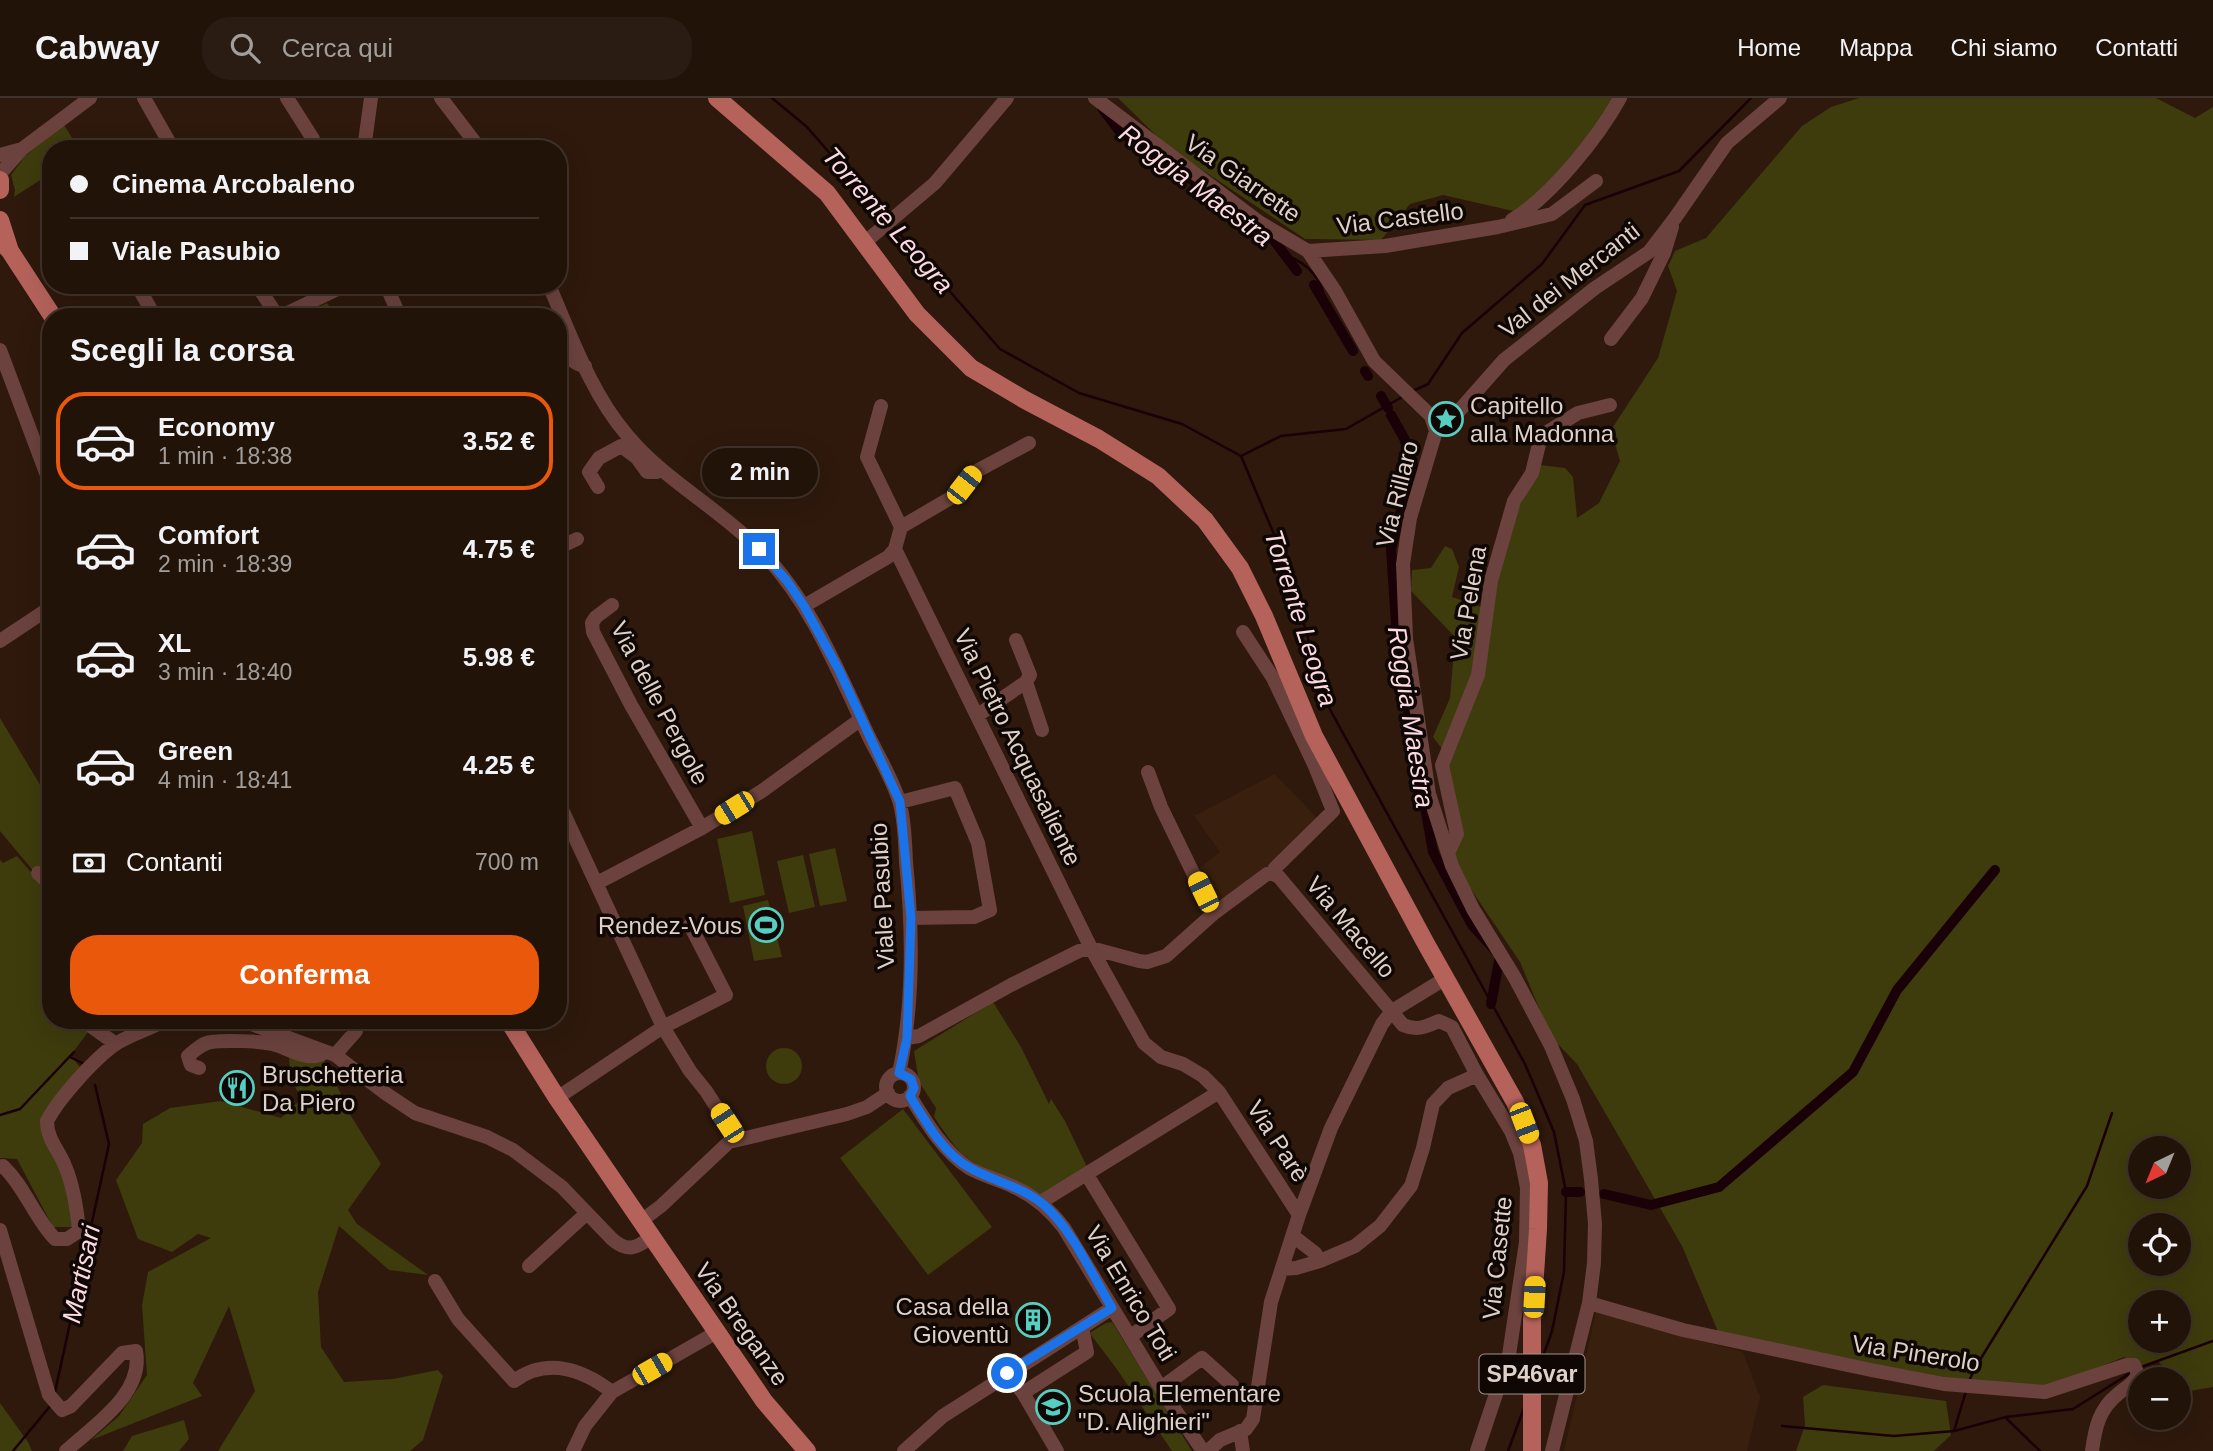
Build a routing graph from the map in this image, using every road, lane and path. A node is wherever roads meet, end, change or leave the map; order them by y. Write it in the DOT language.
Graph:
graph roads {
  1 [pos="90,98"];
  2 [pos="144,98"];
  3 [pos="287,98"];
  4 [pos="371,98"];
  5 [pos="441,98"];
  6 [pos="717,98"];
  7 [pos="1007,98"];
  8 [pos="1095,98"];
  9 [pos="1107,98"];
  10 [pos="1620,98"];
  11 [pos="1780,98"];
  12 [pos="1134,127"];
  13 [pos="313,139"];
  14 [pos="168,140"];
  15 [pos="365,140"];
  16 [pos="473,140"];
  17 [pos="22,149"];
  18 [pos="0,155"];
  19 [pos="0,174"];
  20 [pos="0,180"];
  21 [pos="1596,181"];
  22 [pos="0,190"];
  23 [pos="1675,218"];
  24 [pos="0,220"];
  25 [pos="1498,228"];
  26 [pos="864,243"];
  27 [pos="5,245"];
  28 [pos="1308,251"];
  29 [pos="324,294"];
  30 [pos="47,308"];
  31 [pos="288,308"];
  32 [pos="567,326"];
  33 [pos="1611,339"];
  34 [pos="0,350"];
  35 [pos="567,354"];
  36 [pos="585,366"];
  37 [pos="1610,405"];
  38 [pos="881,406"];
  39 [pos="1436,431"];
  40 [pos="1028,443"];
  41 [pos="42,462"];
  42 [pos="661,469"];
  43 [pos="598,487"];
  44 [pos="901,527"];
  45 [pos="577,539"];
  46 [pos="567,544"];
  47 [pos="895,549"];
  48 [pos="612,605"];
  49 [pos="804,606"];
  50 [pos="42,613"];
  51 [pos="1243,632"];
  52 [pos="1016,640"];
  53 [pos="0,641"];
  54 [pos="1026,682"];
  55 [pos="978,715"];
  56 [pos="861,719"];
  57 [pos="1042,730"];
  58 [pos="1148,772"];
  59 [pos="900,802"];
  60 [pos="702,828"];
  61 [pos="567,832"];
  62 [pos="1448,852"];
  63 [pos="38,873"];
  64 [pos="1273,874"];
  65 [pos="42,877"];
  66 [pos="597,883"];
  67 [pos="1213,914"];
  68 [pos="911,918"];
  69 [pos="690,925"];
  70 [pos="1091,948"];
  71 [pos="1102,965"];
  72 [pos="1446,978"];
  73 [pos="1392,1011"];
  74 [pos="663,1027"];
  75 [pos="97,1029"];
  76 [pos="148,1029"];
  77 [pos="264,1029"];
  78 [pos="349,1029"];
  79 [pos="514,1029"];
  80 [pos="907,1038"];
  81 [pos="116,1044"];
  82 [pos="330,1054"];
  83 [pos="199,1068"];
  84 [pos="899,1073"];
  85 [pos="1477,1075"];
  86 [pos="1219,1092"];
  87 [pos="888,1093"];
  88 [pos="910,1096"];
  89 [pos="557,1098"];
  90 [pos="737,1139"];
  91 [pos="0,1167"];
  92 [pos="1087,1175"];
  93 [pos="1041,1202"];
  94 [pos="587,1213"];
  95 [pos="1299,1215"];
  96 [pos="641,1221"];
  97 [pos="0,1230"];
  98 [pos="1293,1236"];
  99 [pos="652,1237"];
  100 [pos="1320,1261"];
  101 [pos="529,1266"];
  102 [pos="1282,1269"];
  103 [pos="435,1281"];
  104 [pos="1589,1303"];
  105 [pos="1112,1308"];
  106 [pos="1082,1327"];
  107 [pos="717,1332"];
  108 [pos="1131,1336"];
  109 [pos="1003,1376"];
  110 [pos="1232,1385"];
  111 [pos="1161,1388"];
  112 [pos="612,1392"];
  113 [pos="1023,1394"];
  114 [pos="1240,1431"];
  115 [pos="66,1451"];
  116 [pos="573,1451"];
  117 [pos="807,1451"];
  118 [pos="904,1451"];
  119 [pos="1058,1451"];
  120 [pos="1206,1451"];
  121 [pos="1243,1451"];
  122 [pos="1477,1451"];
  123 [pos="1532,1451"];
  124 [pos="1552,1451"];
  125 [pos="2092,1451"];
  1 -- 17 [label="street"];
  2 -- 14 [label="street"];
  3 -- 13 [label="street"];
  4 -- 15 [label="street"];
  5 -- 16 [label="street"];
  6 -- 26 [label="main road, SP46var"];
  7 -- 26 [label="street"];
  8 -- 12 [label="street"];
  9 -- 12 [label="street"];
  10 -- 25 [label="street, Via Castello"];
  11 -- 23 [label="street, Val dei Mercanti"];
  12 -- 28 [label="street, Via Giarrette"];
  17 -- 18 [label="street"];
  17 -- 19 [label="street"];
  20 -- 22 [label="main road"];
  21 -- 25 [label="street, Via Castello"];
  23 -- 33 [label="street"];
  23 -- 39 [label="street, Val dei Mercanti"];
  24 -- 27 [label="main road"];
  25 -- 28 [label="street, Via Castello"];
  26 -- 72 [label="main road, SP46var"];
  27 -- 30 [label="main road"];
  28 -- 39 [label="street, Via Rillaro"];
  29 -- 31 [label="street"];
  32 -- 36 [label="street"];
  34 -- 41 [label="street"];
  35 -- 36 [label="street"];
  36 -- 42 [label="street, Viale Pasubio"];
  37 -- 62 [label="street, Via Pelena"];
  38 -- 44 [label="street"];
  39 -- 62 [label="street, Via Rillaro"];
  40 -- 44 [label="street"];
  42 -- 43 [label="street"];
  42 -- 49 [label="street, Viale Pasubio"];
  44 -- 47 [label="street"];
  45 -- 46 [label="street"];
  47 -- 49 [label="street"];
  47 -- 55 [label="street, Via Pietro Acquasaliente"];
  48 -- 60 [label="street, Via delle Pergole"];
  49 -- 56 [label="street, Viale Pasubio"];
  50 -- 53 [label="street"];
  51 -- 64 [label="street"];
  52 -- 54 [label="street"];
  54 -- 55 [label="street"];
  54 -- 57 [label="street"];
  55 -- 70 [label="street, Via Pietro Acquasaliente"];
  56 -- 59 [label="street, Viale Pasubio"];
  56 -- 60 [label="street"];
  58 -- 67 [label="street"];
  59 -- 68 [label="street, Viale Pasubio"];
  59 -- 68 [label="street"];
  60 -- 66 [label="street"];
  61 -- 66 [label="street"];
  62 -- 104 [label="street, Via Rillaro"];
  63 -- 65 [label="street"];
  64 -- 67 [label="street"];
  64 -- 73 [label="street, Via Macello"];
  66 -- 74 [label="street"];
  67 -- 70 [label="street"];
  68 -- 80 [label="street, Viale Pasubio"];
  69 -- 74 [label="street"];
  70 -- 71 [label="street, Via Pietro Acquasaliente"];
  70 -- 80 [label="street"];
  71 -- 86 [label="street, Via Parè"];
  72 -- 73 [label="street"];
  72 -- 123 [label="main road, SP46var"];
  73 -- 85 [label="street, Via Casette"];
  73 -- 95 [label="street"];
  74 -- 89 [label="street"];
  74 -- 90 [label="street"];
  75 -- 81 [label="street"];
  76 -- 81 [label="street"];
  77 -- 82 [label="street"];
  78 -- 82 [label="street"];
  79 -- 89 [label="main road, Via Breganze"];
  80 -- 84 [label="street, Viale Pasubio"];
  81 -- 91 [label="street"];
  82 -- 83 [label="street"];
  82 -- 94 [label="street"];
  84 -- 87 [label="street, Viale Pasubio"];
  84 -- 88 [label="street"];
  85 -- 100 [label="street"];
  85 -- 122 [label="street, Via Casette"];
  86 -- 92 [label="street, Via Parè"];
  86 -- 95 [label="street, Via Parè"];
  87 -- 88 [label="street"];
  87 -- 90 [label="street"];
  88 -- 93 [label="street, Via Enrico Toti"];
  89 -- 96 [label="main road, Via Breganze"];
  90 -- 96 [label="street"];
  92 -- 93 [label="street, Via Parè"];
  92 -- 108 [label="street"];
  93 -- 105 [label="street, Via Enrico Toti"];
  94 -- 99 [label="street"];
  94 -- 101 [label="street"];
  95 -- 98 [label="street"];
  96 -- 99 [label="main road, Via Breganze"];
  97 -- 115 [label="street"];
  98 -- 100 [label="street"];
  98 -- 102 [label="street"];
  99 -- 107 [label="main road, Via Breganze"];
  100 -- 102 [label="street"];
  102 -- 114 [label="street"];
  103 -- 112 [label="street"];
  104 -- 124 [label="street, Via Rillaro"];
  104 -- 125 [label="street, Via Pinerolo"];
  105 -- 106 [label="street"];
  105 -- 108 [label="street, Via Enrico Toti"];
  106 -- 109 [label="street"];
  106 -- 113 [label="street"];
  107 -- 112 [label="street"];
  107 -- 117 [label="main road, Via Breganze"];
  108 -- 111 [label="street, Via Enrico Toti"];
  109 -- 113 [label="street"];
  109 -- 118 [label="street"];
  110 -- 111 [label="street"];
  111 -- 120 [label="street, Via Enrico Toti"];
  112 -- 116 [label="street"];
  113 -- 119 [label="street"];
  114 -- 120 [label="street"];
  114 -- 121 [label="street"];
}
